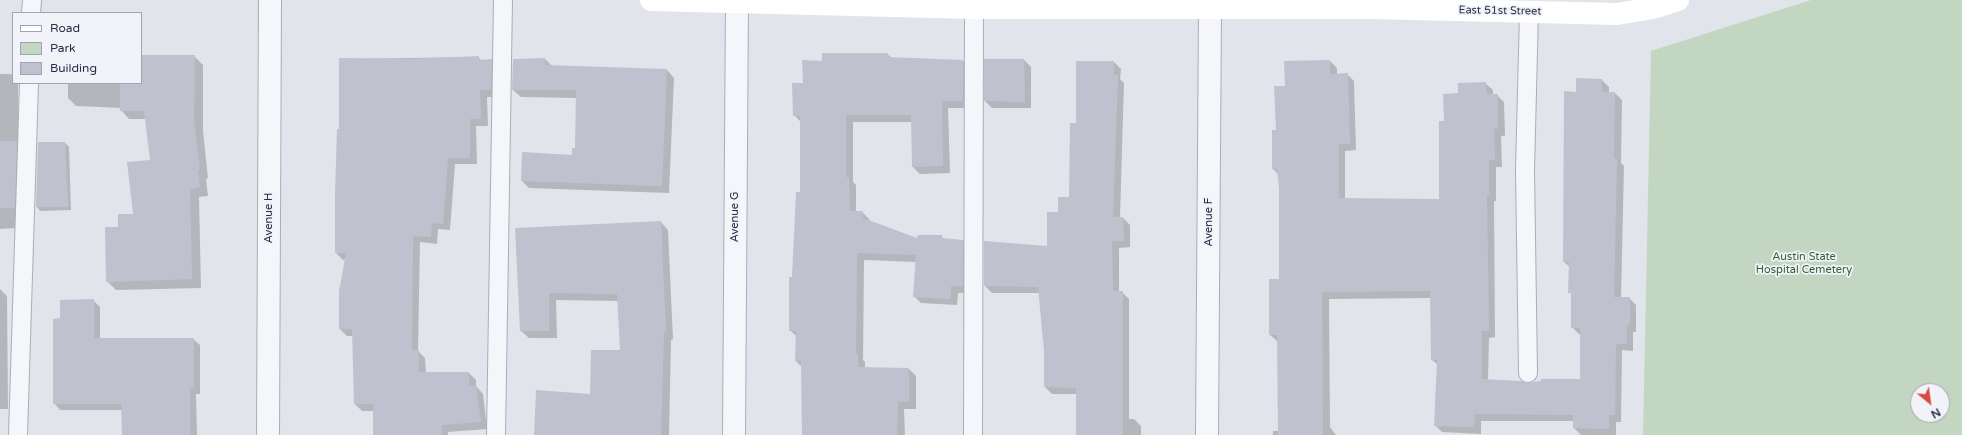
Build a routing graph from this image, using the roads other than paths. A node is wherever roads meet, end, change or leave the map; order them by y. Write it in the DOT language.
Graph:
graph roads {
  1 [pos="32,0"];
  2 [pos="270,0"];
  3 [pos="503,0"];
  4 [pos="651,0"];
  5 [pos="737,0"];
  6 [pos="1678,0"];
  7 [pos="1370,4"];
  8 [pos="1125,5"];
  9 [pos="974,8"];
  10 [pos="1210,9"];
  11 [pos="31,12"];
  12 [pos="1529,12"];
  13 [pos="29,84"];
  14 [pos="1528,373"];
  15 [pos="18,435"];
  16 [pos="268,435"];
  17 [pos="496,435"];
  18 [pos="734,435"];
  19 [pos="973,435"];
  20 [pos="1207,435"];
  1 -- 11 [label="lane"];
  2 -- 16 [label="street, Avenue H"];
  3 -- 17 [label="lane"];
  4 -- 5 [label="main road, East 51st Street"];
  5 -- 9 [label="main road, East 51st Street"];
  5 -- 18 [label="street, Avenue G"];
  6 -- 12 [label="main road, East 51st Street"];
  7 -- 10 [label="main road, East 51st Street"];
  7 -- 12 [label="main road, East 51st Street"];
  8 -- 9 [label="main road, East 51st Street"];
  8 -- 10 [label="main road, East 51st Street"];
  9 -- 19 [label="lane"];
  10 -- 20 [label="street, Avenue F"];
  12 -- 14 [label="lane"];
  13 -- 15 [label="lane"];
}
